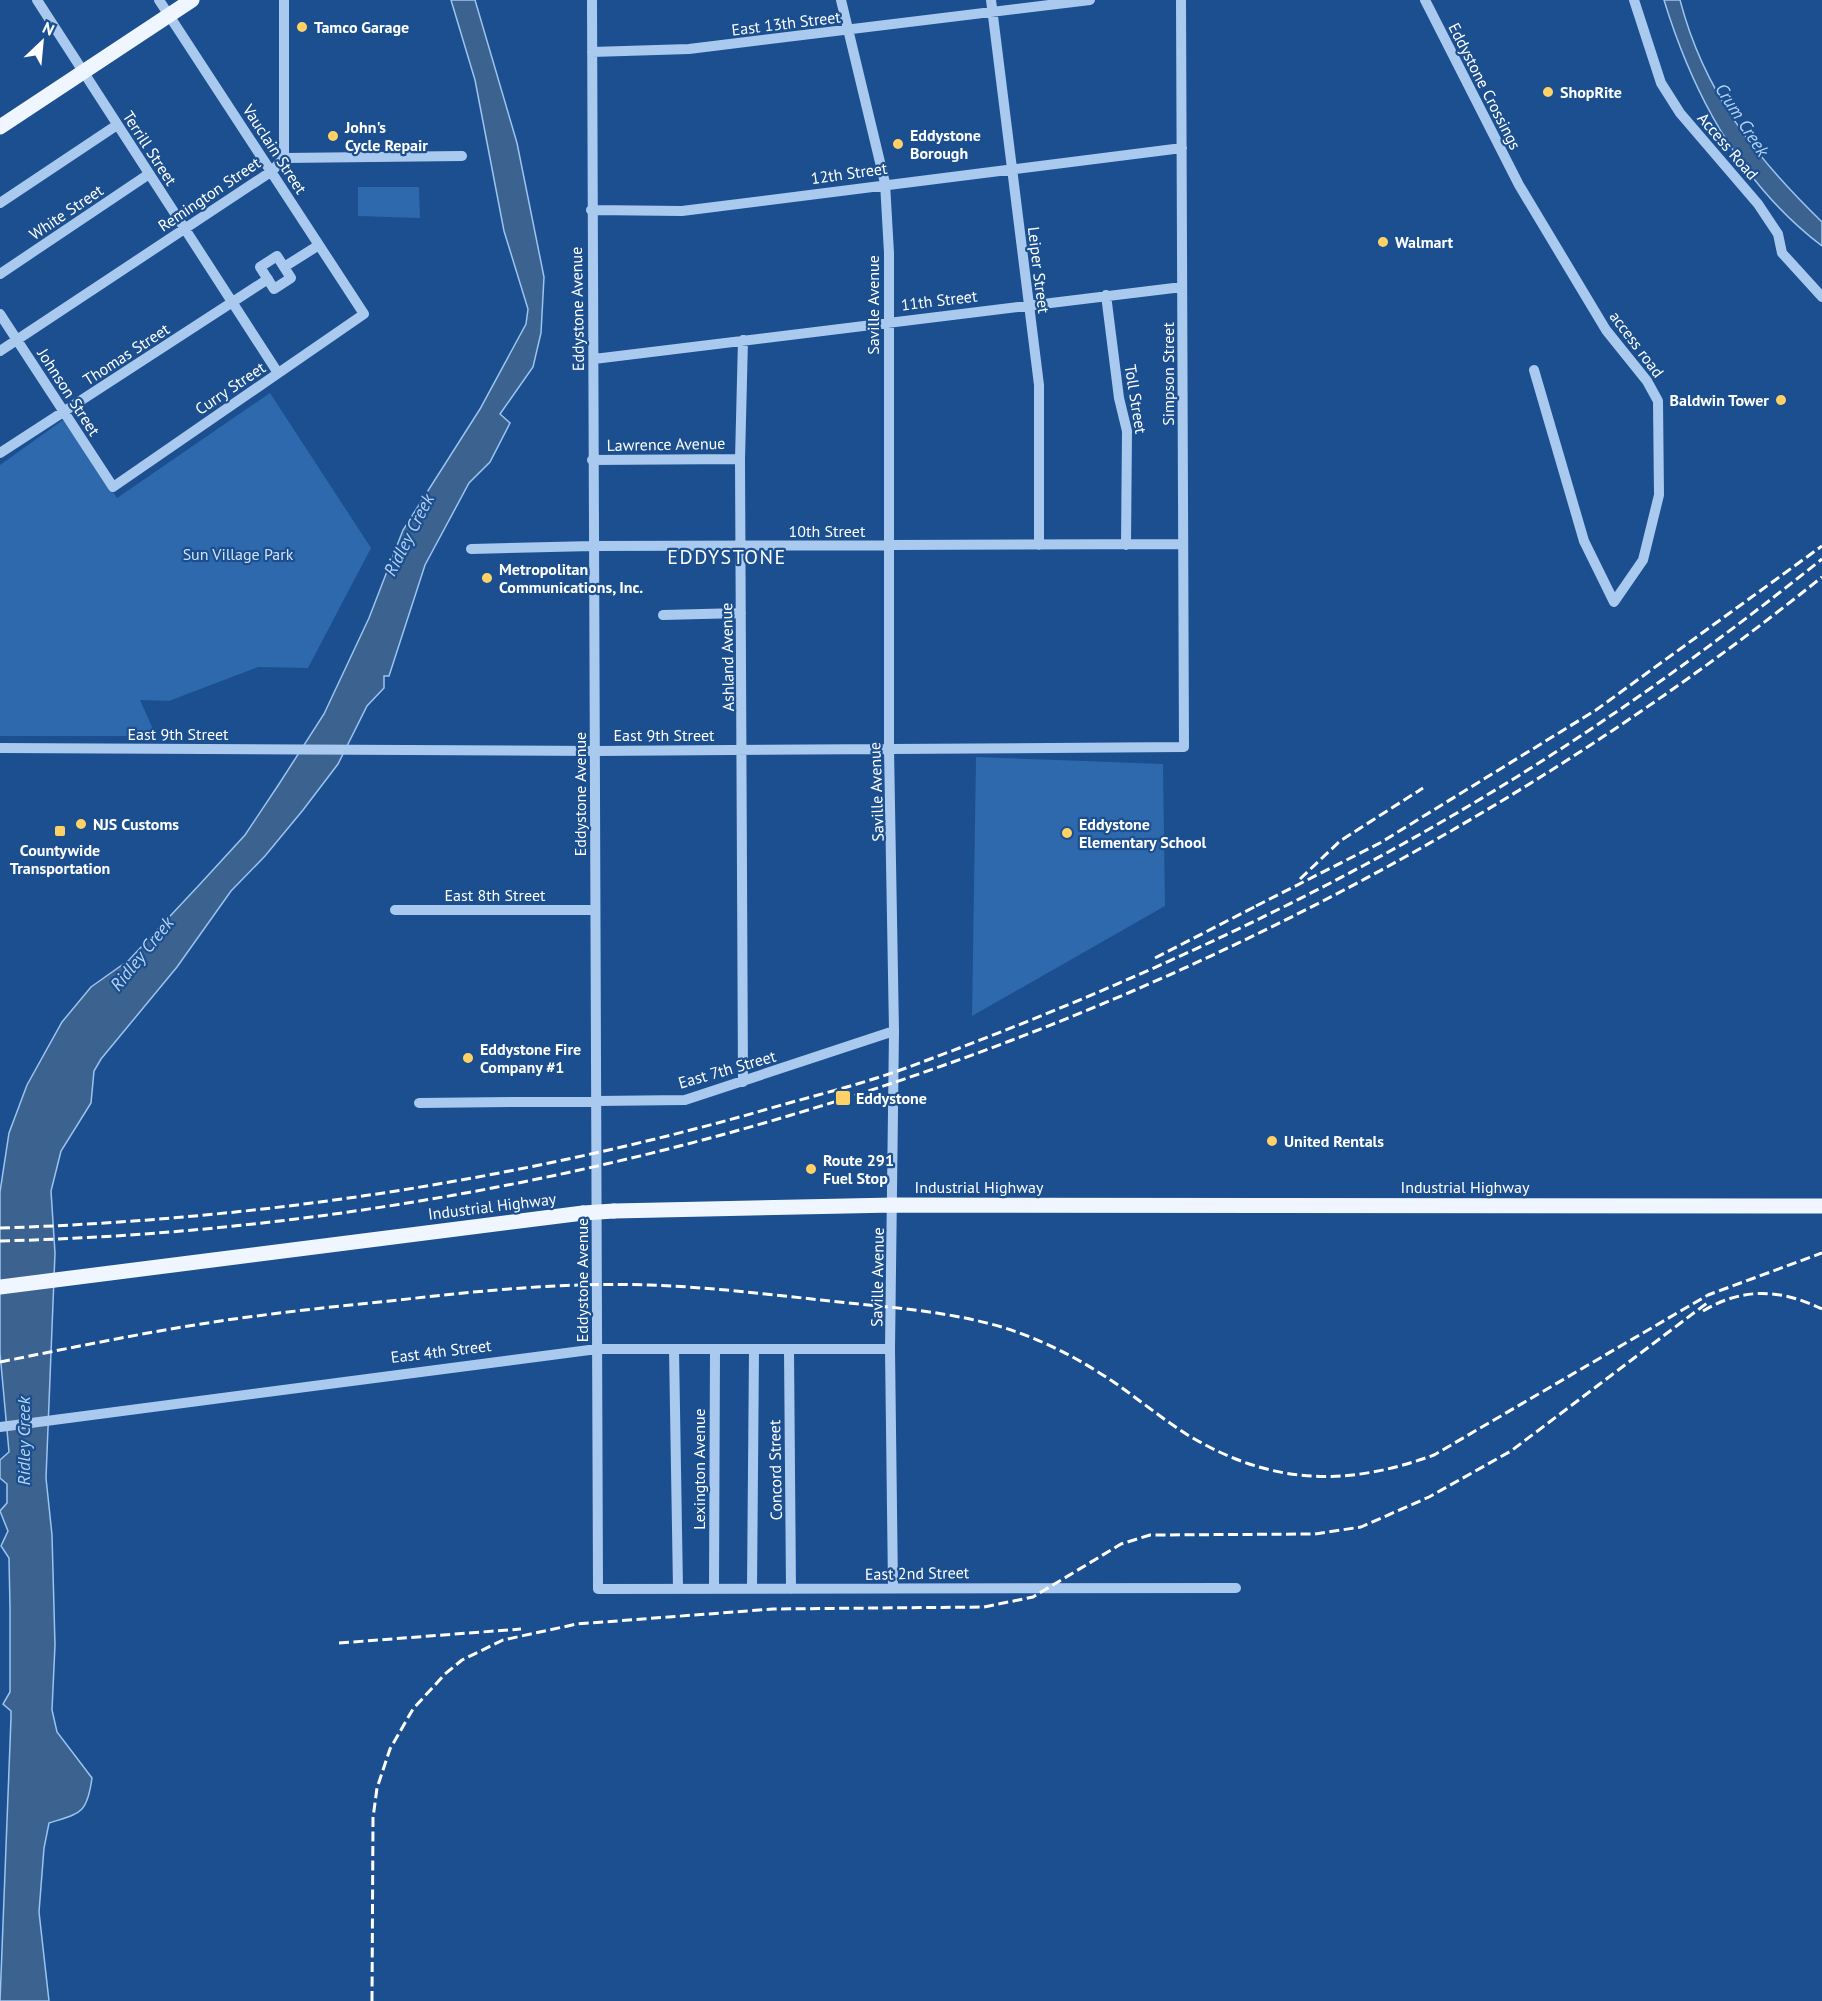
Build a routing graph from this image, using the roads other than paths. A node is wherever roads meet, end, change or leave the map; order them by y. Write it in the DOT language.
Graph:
graph roads {
  1 [pos="37,0"];
  2 [pos="159,0"];
  3 [pos="192,0"];
  4 [pos="284,0"];
  5 [pos="592,0"];
  6 [pos="841,0"];
  7 [pos="991,0"];
  8 [pos="1090,0"];
  9 [pos="1181,0"];
  10 [pos="1425,0"];
  11 [pos="1634,0"];
  12 [pos="993,13"];
  13 [pos="169,15"];
  14 [pos="848,31"];
  15 [pos="592,52"];
  16 [pos="82,72"];
  17 [pos="117,125"];
  18 [pos="0,127"];
  19 [pos="1182,148"];
  20 [pos="462,156"];
  21 [pos="284,158"];
  22 [pos="1012,168"];
  23 [pos="272,171"];
  24 [pos="149,174"];
  25 [pos="885,183"];
  26 [pos="1519,185"];
  27 [pos="0,203"];
  28 [pos="591,210"];
  29 [pos="184,228"];
  30 [pos="319,245"];
  31 [pos="284,267"];
  32 [pos="0,274"];
  33 [pos="268,279"];
  34 [pos="1182,287"];
  35 [pos="1106,295"];
  36 [pos="1822,297"];
  37 [pos="232,302"];
  38 [pos="1028,304"];
  39 [pos="0,314"];
  40 [pos="364,314"];
  41 [pos="888,321"];
  42 [pos="17,340"];
  43 [pos="743,340"];
  44 [pos="0,351"];
  45 [pos="594,359"];
  46 [pos="1534,370"];
  47 [pos="278,373"];
  48 [pos="64,412"];
  49 [pos="0,453"];
  50 [pos="740,459"];
  51 [pos="592,460"];
  52 [pos="113,487"];
  53 [pos="1184,544"];
  54 [pos="1040,545"];
  55 [pos="1126,545"];
  56 [pos="593,546"];
  57 [pos="741,546"];
  58 [pos="889,546"];
  59 [pos="471,549"];
  60 [pos="741,613"];
  61 [pos="663,615"];
  62 [pos="1184,747"];
  63 [pos="0,748"];
  64 [pos="890,749"];
  65 [pos="743,750"];
  66 [pos="596,751"];
  67 [pos="395,910"];
  68 [pos="595,910"];
  69 [pos="894,1031"];
  70 [pos="743,1082"];
  71 [pos="597,1099"];
  72 [pos="419,1102"];
  73 [pos="894,1205"];
  74 [pos="1822,1206"];
  75 [pos="0,1287"];
  76 [pos="597,1349"];
  77 [pos="674,1349"];
  78 [pos="890,1349"];
  79 [pos="754,1350"];
  80 [pos="789,1350"];
  81 [pos="715,1351"];
  82 [pos="0,1427"];
  83 [pos="678,1588"];
  84 [pos="714,1588"];
  85 [pos="893,1588"];
  86 [pos="1236,1588"];
  87 [pos="598,1589"];
  88 [pos="752,1589"];
  89 [pos="791,1589"];
  1 -- 16 [label="street, Terrill Street"];
  2 -- 13 [label="street, Vauclain Street"];
  3 -- 13 [label="main road"];
  4 -- 21 [label="street"];
  5 -- 15 [label="street, Eddystone Avenue"];
  6 -- 14 [label="street, Saville Avenue"];
  7 -- 12 [label="street, Leiper Street"];
  8 -- 12 [label="street, East 13th Street"];
  9 -- 19 [label="street, Simpson Street"];
  10 -- 26 [label="street, Eddystone Crossings"];
  11 -- 36 [label="street, Access Road"];
  12 -- 14 [label="street, East 13th Street"];
  12 -- 22 [label="street, Leiper Street"];
  13 -- 16 [label="main road"];
  13 -- 23 [label="street, Vauclain Street"];
  14 -- 15 [label="street, East 13th Street"];
  14 -- 25 [label="street, Saville Avenue"];
  15 -- 28 [label="street, Eddystone Avenue"];
  16 -- 17 [label="street, Terrill Street"];
  16 -- 18 [label="main road"];
  17 -- 24 [label="street, Terrill Street"];
  17 -- 27 [label="street"];
  19 -- 22 [label="street, 12th Street"];
  19 -- 34 [label="street, Simpson Street"];
  20 -- 21 [label="street, Remington Street"];
  21 -- 23 [label="street, Remington Street"];
  22 -- 25 [label="street, 12th Street"];
  22 -- 38 [label="street, Leiper Street"];
  23 -- 29 [label="street, Remington Street"];
  23 -- 30 [label="street, Vauclain Street"];
  24 -- 29 [label="street, Terrill Street"];
  24 -- 32 [label="street, White Street"];
  25 -- 28 [label="street, 12th Street"];
  25 -- 41 [label="street, Saville Avenue"];
  26 -- 46 [label="street, access road"];
  28 -- 45 [label="street, Eddystone Avenue"];
  29 -- 37 [label="street, Terrill Street"];
  29 -- 42 [label="street, Remington Street"];
  30 -- 31 [label="street"];
  30 -- 40 [label="street, Vauclain Street"];
  31 -- 33 [label="street"];
  31 -- 33 [label="street"];
  33 -- 37 [label="street, Thomas Street"];
  34 -- 35 [label="street, 11th Street"];
  34 -- 53 [label="street, Simpson Street"];
  35 -- 38 [label="street, 11th Street"];
  35 -- 55 [label="street, Toll Street"];
  37 -- 47 [label="street, Terrill Street"];
  37 -- 48 [label="street, Thomas Street"];
  38 -- 41 [label="street, 11th Street"];
  38 -- 54 [label="street, Leiper Street"];
  39 -- 42 [label="street, Johnson Street"];
  40 -- 47 [label="street, Curry Street"];
  41 -- 43 [label="street, 11th Street"];
  41 -- 58 [label="street, Saville Avenue"];
  42 -- 44 [label="street, Remington Street"];
  42 -- 48 [label="street, Johnson Street"];
  43 -- 45 [label="street, 11th Street"];
  43 -- 50 [label="street, Ashland Avenue"];
  45 -- 51 [label="street, Eddystone Avenue"];
  47 -- 52 [label="street, Curry Street"];
  48 -- 49 [label="street, Thomas Street"];
  48 -- 52 [label="street, Johnson Street"];
  50 -- 51 [label="street, Lawrence Avenue"];
  50 -- 57 [label="street, Ashland Avenue"];
  51 -- 56 [label="street, Eddystone Avenue"];
  53 -- 55 [label="street, 10th Street"];
  53 -- 62 [label="street, Simpson Street"];
  54 -- 55 [label="street, 10th Street"];
  54 -- 58 [label="street, 10th Street"];
  56 -- 57 [label="street, 10th Street"];
  56 -- 59 [label="street, 10th Street"];
  56 -- 66 [label="street, Eddystone Avenue"];
  57 -- 58 [label="street, 10th Street"];
  57 -- 60 [label="street, Ashland Avenue"];
  58 -- 64 [label="street, Saville Avenue"];
  60 -- 61 [label="street"];
  60 -- 65 [label="street, Ashland Avenue"];
  62 -- 64 [label="street, East 9th Street"];
  63 -- 66 [label="street, East 9th Street"];
  64 -- 65 [label="street, East 9th Street"];
  64 -- 69 [label="street, Saville Avenue"];
  65 -- 66 [label="street, East 9th Street"];
  65 -- 70 [label="street, Ashland Avenue"];
  66 -- 68 [label="street, Eddystone Avenue"];
  67 -- 68 [label="street, East 8th Street"];
  68 -- 71 [label="street, Eddystone Avenue"];
  69 -- 70 [label="street, East 7th Street"];
  69 -- 73 [label="street, Saville Avenue"];
  70 -- 71 [label="street, East 7th Street"];
  71 -- 72 [label="street, East 7th Street"];
  71 -- 76 [label="street, Eddystone Avenue"];
  73 -- 74 [label="main road, Industrial Highway"];
  73 -- 75 [label="main road, Industrial Highway, bridge"];
  73 -- 78 [label="street, Saville Avenue"];
  76 -- 77 [label="street, East 4th Street"];
  76 -- 82 [label="street, East 4th Street"];
  76 -- 87 [label="street, Eddystone Avenue"];
  77 -- 81 [label="street, East 4th Street"];
  77 -- 83 [label="street"];
  78 -- 80 [label="street, East 4th Street"];
  78 -- 85 [label="street, Saville Avenue"];
  79 -- 80 [label="street, East 4th Street"];
  79 -- 81 [label="street, East 4th Street"];
  79 -- 88 [label="street"];
  80 -- 89 [label="street, Concord Street"];
  81 -- 84 [label="street, Lexington Avenue"];
  83 -- 84 [label="street, East 2nd Street"];
  83 -- 87 [label="street, East 2nd Street"];
  84 -- 88 [label="street, East 2nd Street"];
  85 -- 86 [label="street, East 2nd Street"];
  85 -- 89 [label="street, East 2nd Street"];
  88 -- 89 [label="street, East 2nd Street"];
}
